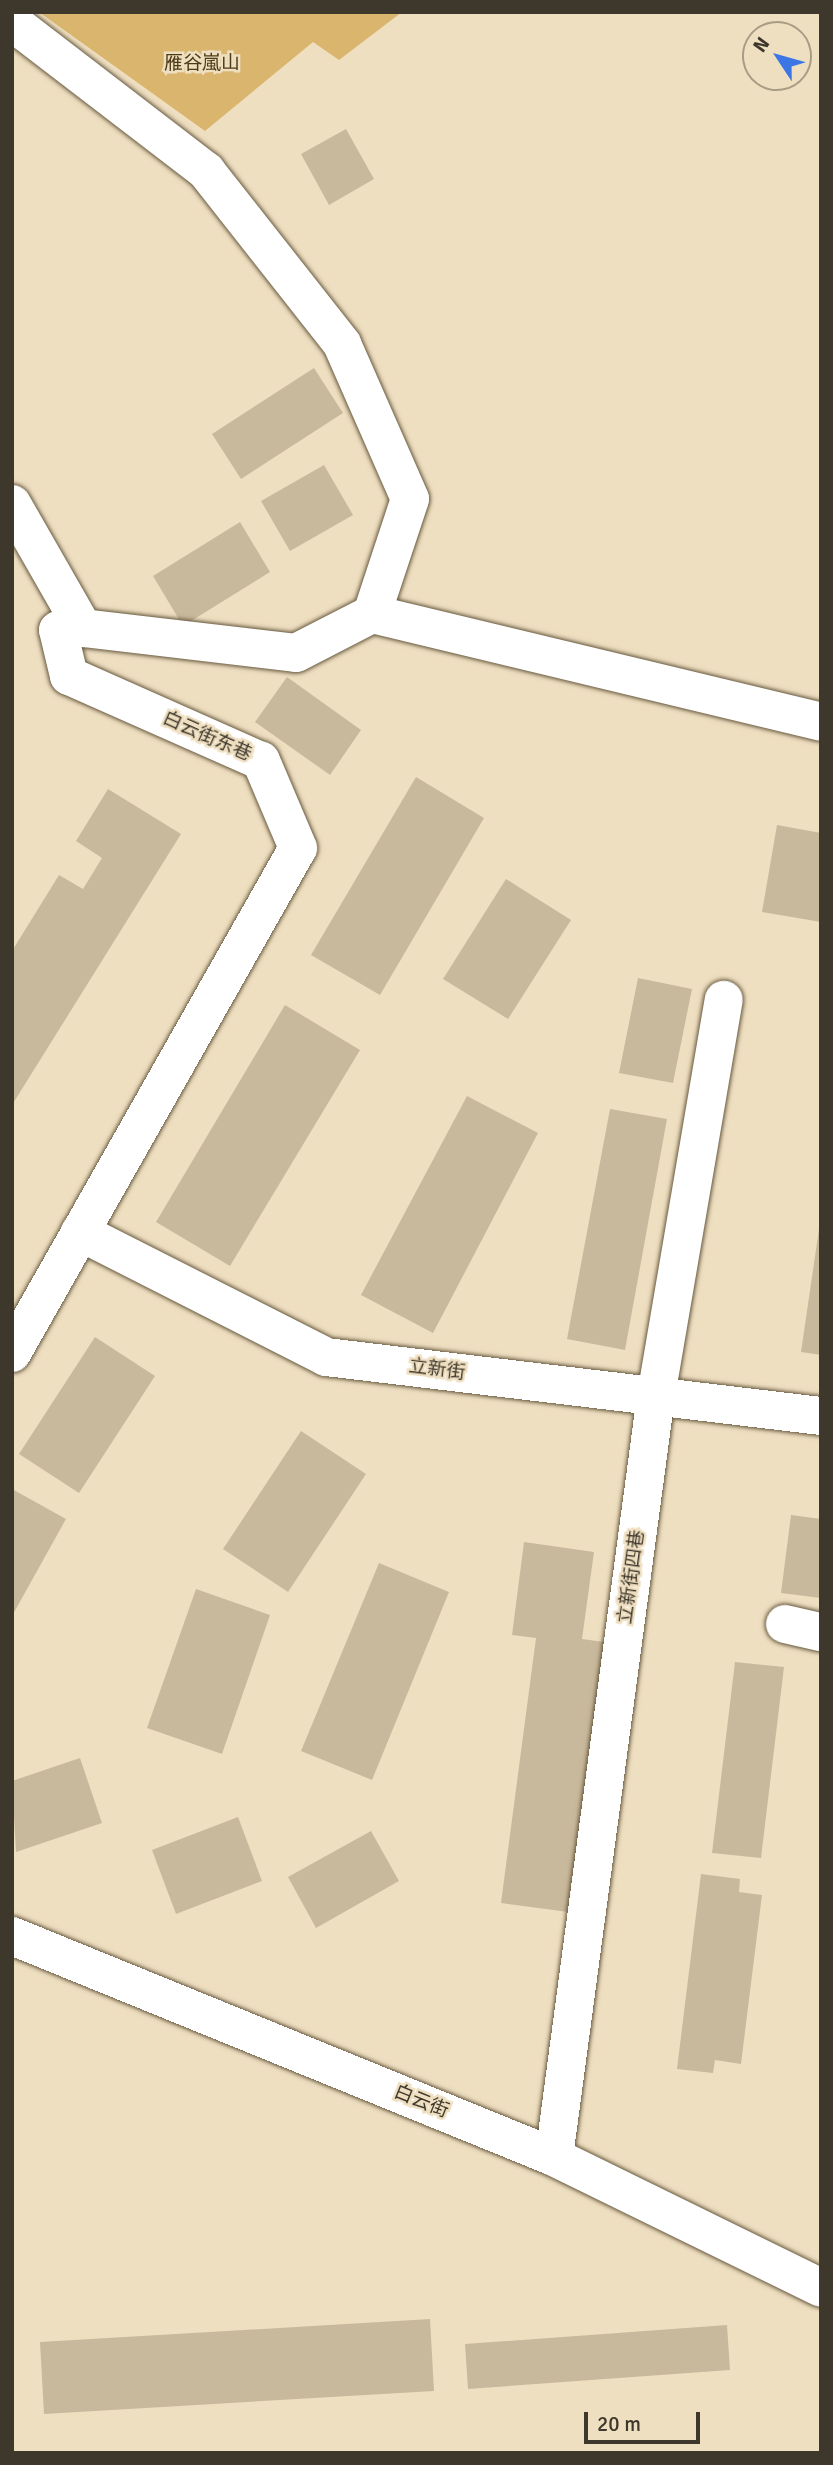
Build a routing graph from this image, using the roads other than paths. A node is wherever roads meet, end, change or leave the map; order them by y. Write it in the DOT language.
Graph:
graph roads {
  1 [pos="12,22"];
  2 [pos="12,505"];
  3 [pos="372,614"];
  4 [pos="83,628"];
  5 [pos="821,722"];
  6 [pos="724,1000"];
  7 [pos="80,1233"];
  8 [pos="12,1353"];
  9 [pos="656,1396"];
  10 [pos="821,1416"];
  11 [pos="12,1936"];
  12 [pos="554,2157"];
  13 [pos="821,2288"];
  1 -- 3 [label="street"];
  2 -- 4 [label="street"];
  3 -- 4 [label="street"];
  3 -- 5 [label="street"];
  4 -- 7 [label="street, 白云街东巷"];
  6 -- 9 [label="street, 立新街四巷"];
  7 -- 8 [label="street, 白云街东巷"];
  7 -- 9 [label="street, 立新街"];
  9 -- 10 [label="street, 立新街"];
  9 -- 12 [label="street, 立新街四巷"];
  11 -- 12 [label="street, 白云街"];
  12 -- 13 [label="street, 白云街"];
}
